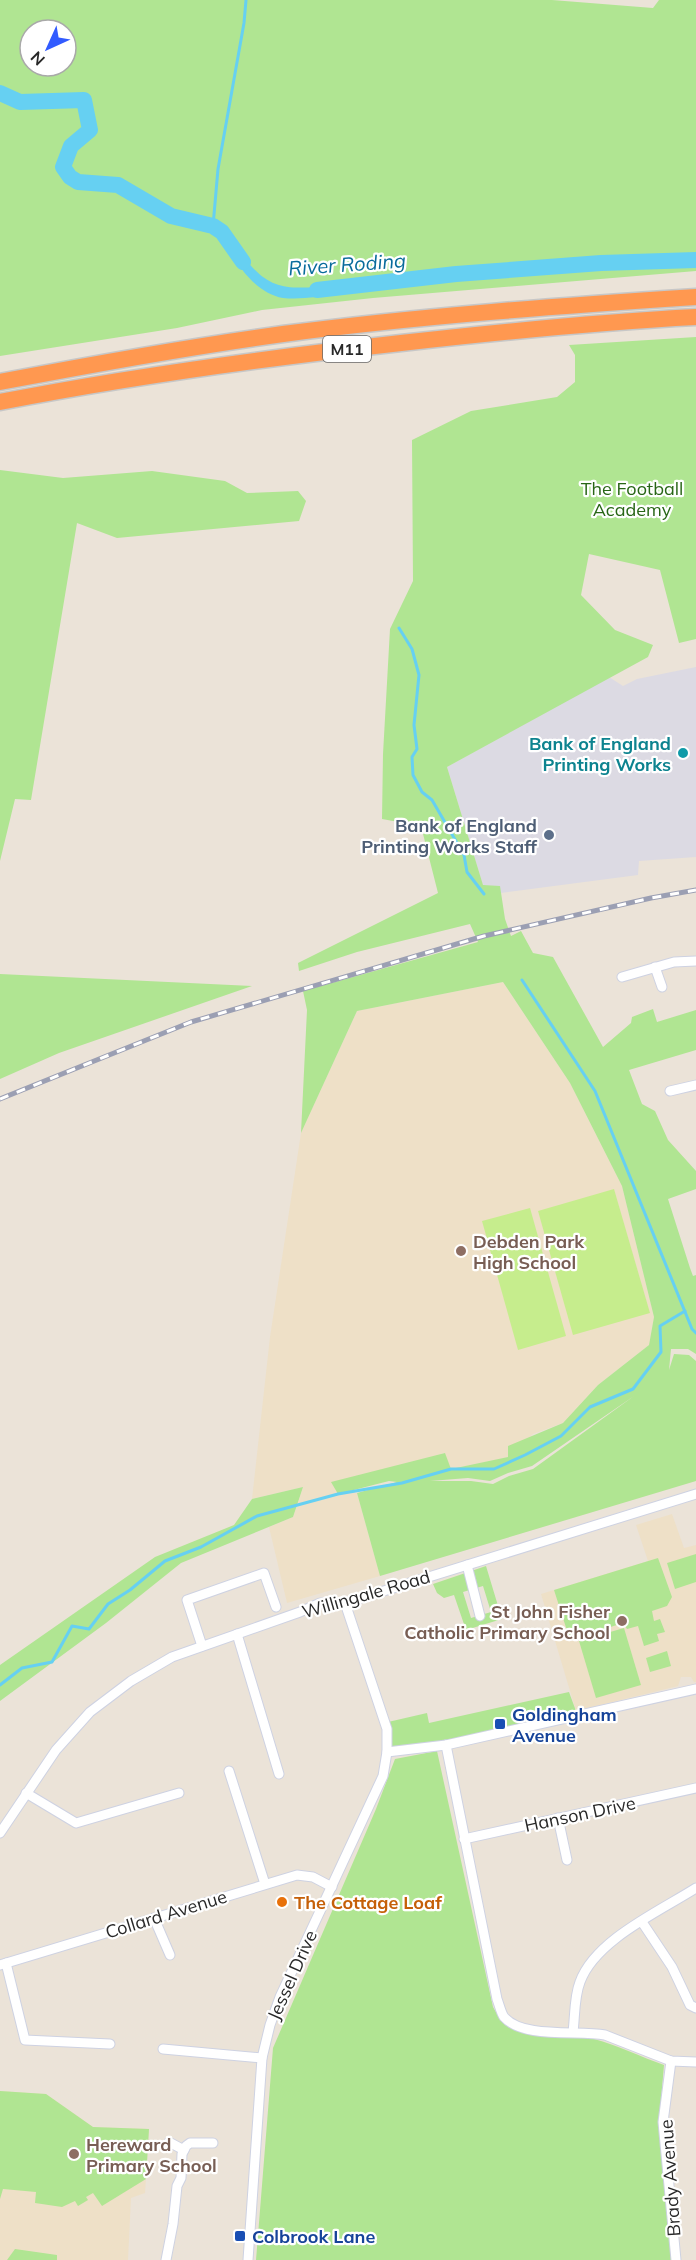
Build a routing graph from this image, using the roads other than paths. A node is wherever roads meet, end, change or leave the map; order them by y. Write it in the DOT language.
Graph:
graph roads {
  1 [pos="696,297"];
  2 [pos="696,317"];
  3 [pos="0,382"];
  4 [pos="0,402"];
  5 [pos="696,961"];
  6 [pos="655,968"];
  7 [pos="622,977"];
  8 [pos="662,987"];
  9 [pos="696,1085"];
  10 [pos="670,1091"];
  11 [pos="696,1494"];
  12 [pos="467,1565"];
  13 [pos="345,1603"];
  14 [pos="276,1606"];
  15 [pos="480,1616"];
  16 [pos="237,1634"];
  17 [pos="202,1646"];
  18 [pos="696,1689"];
  19 [pos="446,1744"];
  20 [pos="387,1752"];
  21 [pos="229,1771"];
  22 [pos="279,1773"];
  23 [pos="696,1788"];
  24 [pos="178,1792"];
  25 [pos="26,1793"];
  26 [pos="558,1818"];
  27 [pos="0,1833"];
  28 [pos="464,1839"];
  29 [pos="567,1860"];
  30 [pos="265,1884"];
  31 [pos="332,1887"];
  32 [pos="696,1888"];
  33 [pos="154,1918"];
  34 [pos="642,1922"];
  35 [pos="170,1955"];
  36 [pos="3,1964"];
  37 [pos="696,2008"];
  38 [pos="573,2032"];
  39 [pos="110,2044"];
  40 [pos="163,2049"];
  41 [pos="262,2058"];
  42 [pos="671,2061"];
  43 [pos="696,2062"];
  44 [pos="169,2142"];
  45 [pos="213,2144"];
  46 [pos="184,2150"];
  47 [pos="166,2260"];
  48 [pos="248,2260"];
  49 [pos="676,2260"];
  1 -- 3 [label="highway, M11"];
  2 -- 4 [label="highway, M11"];
  5 -- 6 [label="street"];
  6 -- 7 [label="street"];
  6 -- 8 [label="street"];
  9 -- 10 [label="street"];
  11 -- 12 [label="street, Willingale Road"];
  12 -- 13 [label="street, Willingale Road"];
  12 -- 15 [label="street"];
  13 -- 16 [label="street, Willingale Road"];
  13 -- 20 [label="street, Jessel Drive"];
  14 -- 17 [label="street"];
  16 -- 17 [label="street, Willingale Road"];
  16 -- 22 [label="street"];
  17 -- 25 [label="street, Willingale Road"];
  18 -- 19 [label="street"];
  19 -- 20 [label="street"];
  19 -- 28 [label="street"];
  20 -- 31 [label="street, Jessel Drive"];
  21 -- 30 [label="street"];
  23 -- 26 [label="street, Hanson Drive"];
  24 -- 25 [label="street"];
  25 -- 27 [label="street, Willingale Road"];
  26 -- 28 [label="street, Hanson Drive"];
  26 -- 29 [label="street"];
  28 -- 38 [label="street"];
  30 -- 31 [label="street, Collard Avenue"];
  30 -- 33 [label="street, Collard Avenue"];
  31 -- 41 [label="street, Jessel Drive"];
  32 -- 34 [label="street"];
  33 -- 35 [label="street"];
  33 -- 36 [label="street, Collard Avenue"];
  34 -- 37 [label="street"];
  34 -- 38 [label="street"];
  36 -- 39 [label="street"];
  38 -- 42 [label="street"];
  40 -- 41 [label="street"];
  41 -- 48 [label="street, Jessel Drive"];
  42 -- 43 [label="street"];
  42 -- 49 [label="street, Brady Avenue"];
  44 -- 46 [label="street"];
  45 -- 46 [label="street"];
  46 -- 47 [label="street"];
}
